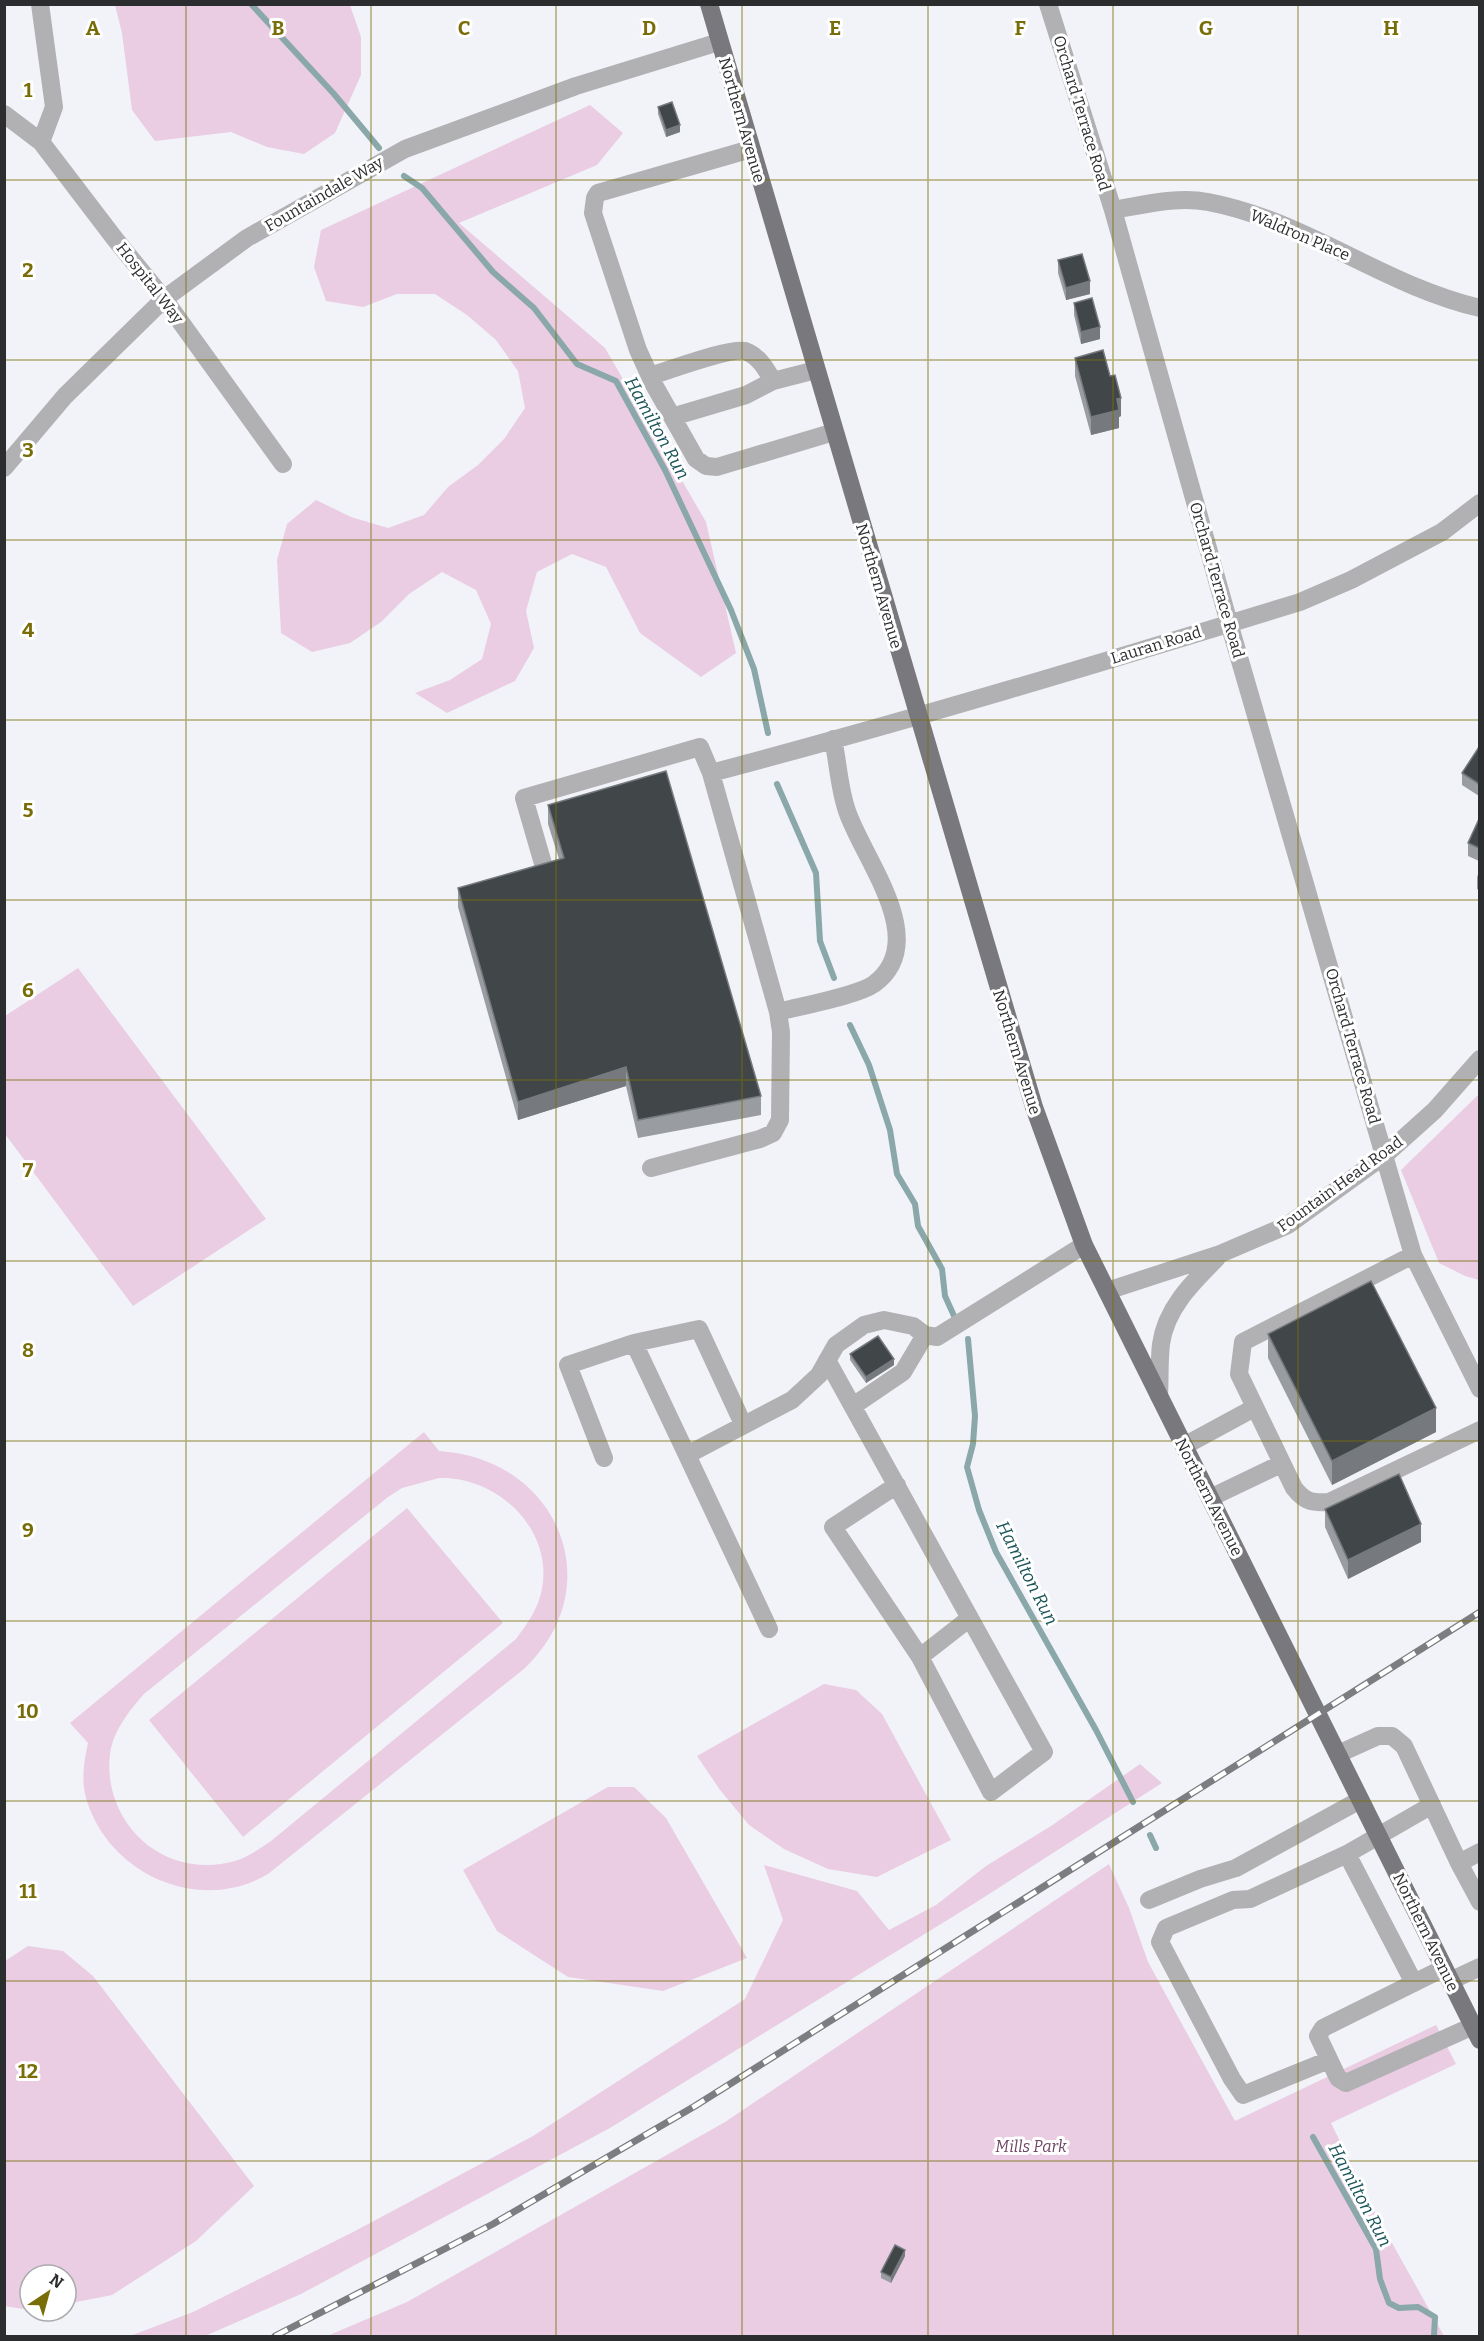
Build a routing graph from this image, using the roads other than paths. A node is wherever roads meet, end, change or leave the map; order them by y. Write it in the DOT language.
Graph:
graph roads {
  1 [pos="40,4"];
  2 [pos="709,4"];
  3 [pos="1048,4"];
  4 [pos="719,42"];
  5 [pos="4,109"];
  6 [pos="5,114"];
  7 [pos="41,142"];
  8 [pos="751,149"];
  9 [pos="1113,210"];
  10 [pos="164,299"];
  11 [pos="1479,308"];
  12 [pos="816,370"];
  13 [pos="650,376"];
  14 [pos="773,381"];
  15 [pos="672,417"];
  16 [pos="834,432"];
  17 [pos="283,464"];
  18 [pos="4,468"];
  19 [pos="1479,503"];
  20 [pos="1229,623"];
  21 [pos="918,717"];
  22 [pos="833,739"];
  23 [pos="711,773"];
  24 [pos="544,867"];
  25 [pos="778,1012"];
  26 [pos="1479,1059"];
  27 [pos="1385,1155"];
  28 [pos="651,1168"];
  29 [pos="1084,1245"];
  30 [pos="1220,1254"];
  31 [pos="1413,1255"];
  32 [pos="1107,1291"];
  33 [pos="925,1335"];
  34 [pos="634,1343"];
  35 [pos="827,1360"];
  36 [pos="1479,1389"];
  37 [pos="1159,1396"];
  38 [pos="853,1406"];
  39 [pos="1254,1408"];
  40 [pos="743,1424"];
  41 [pos="1479,1430"];
  42 [pos="1184,1446"];
  43 [pos="687,1455"];
  44 [pos="604,1458"];
  45 [pos="1281,1464"];
  46 [pos="897,1485"];
  47 [pos="1210,1498"];
  48 [pos="970,1618"];
  49 [pos="770,1629"];
  50 [pos="920,1657"];
  51 [pos="1338,1754"];
  52 [pos="1360,1800"];
  53 [pos="1432,1805"];
  54 [pos="1378,1835"];
  55 [pos="1479,1852"];
  56 [pos="1347,1854"];
  57 [pos="1459,1863"];
  58 [pos="1149,1900"];
  59 [pos="1479,1902"];
  60 [pos="1479,1967"];
  61 [pos="1447,1974"];
  62 [pos="1414,1983"];
  63 [pos="1476,2033"];
  64 [pos="1329,2060"];
  1 -- 7 [label="street"];
  2 -- 4 [label="main road, Northern Avenue"];
  3 -- 9 [label="street, Orchard Terrace Road"];
  4 -- 8 [label="main road, Northern Avenue"];
  4 -- 10 [label="street, Fountaindale Way"];
  5 -- 6 [label="street"];
  6 -- 7 [label="street, Hospital Way"];
  7 -- 10 [label="street, Hospital Way"];
  8 -- 12 [label="main road, Northern Avenue"];
  8 -- 13 [label="street"];
  9 -- 11 [label="street, Waldron Place"];
  9 -- 20 [label="street, Orchard Terrace Road"];
  10 -- 17 [label="street, Hospital Way"];
  10 -- 18 [label="street, Fountaindale Way"];
  12 -- 14 [label="street"];
  12 -- 16 [label="main road, Northern Avenue"];
  13 -- 14 [label="street"];
  13 -- 15 [label="street"];
  14 -- 15 [label="street"];
  15 -- 16 [label="street"];
  16 -- 21 [label="main road, Northern Avenue"];
  19 -- 20 [label="street, Lauran Road"];
  20 -- 21 [label="street, Lauran Road"];
  20 -- 27 [label="street, Orchard Terrace Road"];
  21 -- 22 [label="street, Lauran Road"];
  21 -- 29 [label="main road, Northern Avenue"];
  22 -- 23 [label="street, Lauran Road"];
  22 -- 25 [label="street"];
  23 -- 24 [label="street"];
  23 -- 25 [label="street"];
  25 -- 28 [label="street"];
  26 -- 27 [label="street, Fountain Head Road"];
  27 -- 30 [label="street, Fountain Head Road"];
  27 -- 31 [label="street, Orchard Terrace Road"];
  29 -- 32 [label="main road, Northern Avenue"];
  29 -- 33 [label="street"];
  30 -- 32 [label="street, Fountain Head Road"];
  30 -- 37 [label="street"];
  31 -- 36 [label="street, Orchard Terrace Road"];
  31 -- 39 [label="street"];
  32 -- 37 [label="main road, Northern Avenue"];
  33 -- 35 [label="street"];
  33 -- 38 [label="street"];
  34 -- 40 [label="street"];
  34 -- 43 [label="street"];
  34 -- 44 [label="street"];
  35 -- 38 [label="street"];
  35 -- 40 [label="street"];
  37 -- 42 [label="main road, Northern Avenue"];
  38 -- 46 [label="street"];
  39 -- 42 [label="street"];
  39 -- 45 [label="street"];
  40 -- 43 [label="street"];
  41 -- 45 [label="street"];
  42 -- 47 [label="main road, Northern Avenue"];
  43 -- 49 [label="street"];
  45 -- 47 [label="street"];
  46 -- 48 [label="street"];
  46 -- 50 [label="street"];
  47 -- 51 [label="main road, Northern Avenue"];
  48 -- 50 [label="street"];
  48 -- 50 [label="street"];
  51 -- 52 [label="main road, Northern Avenue"];
  51 -- 53 [label="street"];
  52 -- 54 [label="main road, Northern Avenue"];
  52 -- 58 [label="street"];
  53 -- 54 [label="street"];
  53 -- 57 [label="street"];
  54 -- 56 [label="street"];
  54 -- 61 [label="main road, Northern Avenue"];
  55 -- 57 [label="street"];
  56 -- 62 [label="street"];
  56 -- 64 [label="street"];
  57 -- 59 [label="street"];
  60 -- 61 [label="street"];
  61 -- 62 [label="street"];
  61 -- 63 [label="main road, Northern Avenue"];
  62 -- 64 [label="street"];
  63 -- 64 [label="street"];
}
